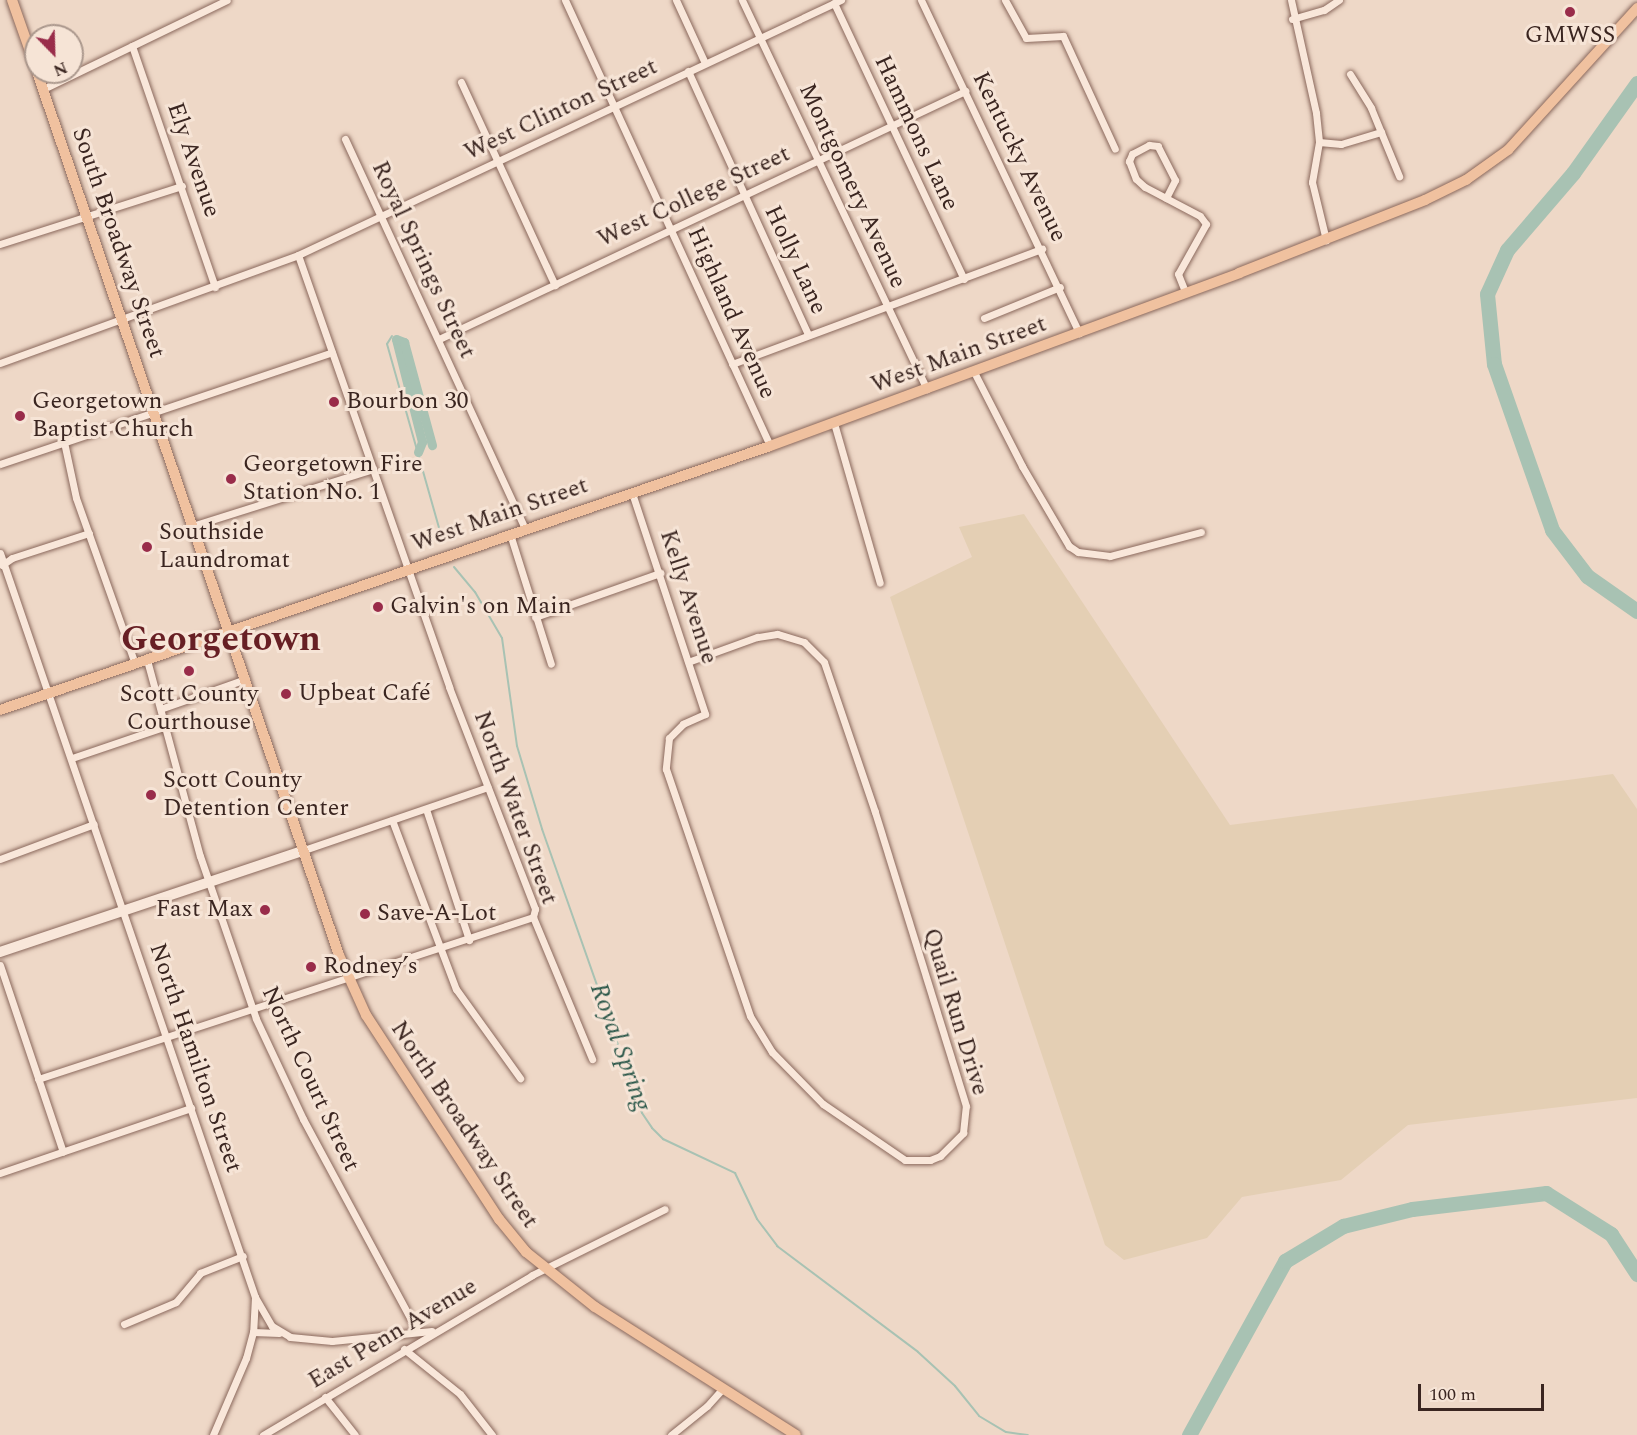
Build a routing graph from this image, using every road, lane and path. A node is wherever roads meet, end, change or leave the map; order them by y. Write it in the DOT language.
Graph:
graph roads {
  1 [pos="12,0"];
  2 [pos="227,0"];
  3 [pos="565,0"];
  4 [pos="676,0"];
  5 [pos="742,0"];
  6 [pos="921,0"];
  7 [pos="1005,0"];
  8 [pos="1291,0"];
  9 [pos="1339,0"];
  10 [pos="837,2"];
  11 [pos="1637,8"];
  12 [pos="1292,19"];
  13 [pos="24,34"];
  14 [pos="760,38"];
  15 [pos="132,46"];
  16 [pos="705,63"];
  17 [pos="688,71"];
  18 [pos="1350,74"];
  19 [pos="461,82"];
  20 [pos="41,84"];
  21 [pos="43,89"];
  22 [pos="965,92"];
  23 [pos="613,106"];
  24 [pos="891,125"];
  25 [pos="1381,132"];
  26 [pos="345,140"];
  27 [pos="1319,142"];
  28 [pos="1114,149"];
  29 [pos="818,160"];
  30 [pos="497,161"];
  31 [pos="1399,176"];
  32 [pos="182,186"];
  33 [pos="743,194"];
  34 [pos="1166,198"];
  35 [pos="86,215"];
  36 [pos="380,217"];
  37 [pos="671,228"];
  38 [pos="1326,240"];
  39 [pos="0,244"];
  40 [pos="1042,249"];
  41 [pos="298,255"];
  42 [pos="964,279"];
  43 [pos="555,285"];
  44 [pos="215,287"];
  45 [pos="1060,287"];
  46 [pos="1185,291"];
  47 [pos="887,306"];
  48 [pos="984,318"];
  49 [pos="122,321"];
  50 [pos="1079,333"];
  51 [pos="808,334"];
  52 [pos="439,339"];
  53 [pos="332,352"];
  54 [pos="0,363"];
  55 [pos="732,364"];
  56 [pos="974,372"];
  57 [pos="927,389"];
  58 [pos="152,412"];
  59 [pos="834,423"];
  60 [pos="64,442"];
  61 [pos="770,446"];
  62 [pos="0,464"];
  63 [pos="373,469"];
  64 [pos="632,493"];
  65 [pos="192,526"];
  66 [pos="525,529"];
  67 [pos="1201,532"];
  68 [pos="89,533"];
  69 [pos="510,534"];
  70 [pos="0,553"];
  71 [pos="2,565"];
  72 [pos="408,568"];
  73 [pos="660,573"];
  74 [pos="880,583"];
  75 [pos="536,617"];
  76 [pos="229,632"];
  77 [pos="147,660"];
  78 [pos="688,662"];
  79 [pos="135,664"];
  80 [pos="551,664"];
  81 [pos="246,679"];
  82 [pos="48,694"];
  83 [pos="163,708"];
  84 [pos="0,710"];
  85 [pos="705,714"];
  86 [pos="163,728"];
  87 [pos="72,758"];
  88 [pos="488,787"];
  89 [pos="426,808"];
  90 [pos="392,820"];
  91 [pos="94,824"];
  92 [pos="304,850"];
  93 [pos="0,859"];
  94 [pos="209,882"];
  95 [pos="124,911"];
  96 [pos="533,917"];
  97 [pos="469,940"];
  98 [pos="440,950"];
  99 [pos="0,952"];
  100 [pos="0,965"];
  101 [pos="348,980"];
  102 [pos="253,1010"];
  103 [pos="167,1038"];
  104 [pos="591,1059"];
  105 [pos="520,1078"];
  106 [pos="38,1079"];
  107 [pos="191,1108"];
  108 [pos="63,1152"];
  109 [pos="0,1164"];
  110 [pos="1,1173"];
  111 [pos="665,1209"];
  112 [pos="243,1256"];
  113 [pos="544,1269"];
  114 [pos="255,1297"];
  115 [pos="124,1324"];
  116 [pos="417,1331"];
  117 [pos="434,1331"];
  118 [pos="253,1332"];
  119 [pos="279,1333"];
  120 [pos="404,1348"];
  121 [pos="723,1388"];
  122 [pos="325,1397"];
  123 [pos="213,1435"];
  124 [pos="263,1435"];
  125 [pos="355,1435"];
  126 [pos="492,1435"];
  127 [pos="671,1435"];
  128 [pos="796,1435"];
  1 -- 13 [label="main road, South Broadway Street"];
  2 -- 15 [label="street"];
  3 -- 23 [label="street, Highland Avenue"];
  4 -- 16 [label="street"];
  5 -- 14 [label="street, Montgomery Avenue"];
  6 -- 22 [label="street, Kentucky Avenue"];
  7 -- 28 [label="street"];
  8 -- 12 [label="street"];
  9 -- 12 [label="street"];
  10 -- 14 [label="street, West Clinton Street"];
  10 -- 24 [label="street, Hammons Lane"];
  11 -- 38 [label="main road, West Main Street"];
  12 -- 27 [label="street"];
  14 -- 16 [label="street, West Clinton Street"];
  14 -- 29 [label="street, Montgomery Avenue"];
  15 -- 21 [label="street"];
  15 -- 32 [label="street, Ely Avenue"];
  16 -- 17 [label="street, West Clinton Street"];
  17 -- 23 [label="street, West Clinton Street"];
  17 -- 33 [label="street, Holly Lane"];
  18 -- 25 [label="street"];
  19 -- 30 [label="street"];
  20 -- 21 [label="main road, South Broadway Street"];
  21 -- 35 [label="main road, South Broadway Street"];
  22 -- 24 [label="street, West College Street"];
  22 -- 40 [label="street, Kentucky Avenue"];
  23 -- 30 [label="street, West Clinton Street"];
  23 -- 37 [label="street, Highland Avenue"];
  24 -- 29 [label="street, West College Street"];
  24 -- 42 [label="street, Hammons Lane"];
  25 -- 27 [label="street"];
  25 -- 31 [label="street"];
  26 -- 36 [label="street, Royal Springs Street"];
  27 -- 38 [label="street"];
  29 -- 33 [label="street, West College Street"];
  29 -- 47 [label="street, Montgomery Avenue"];
  30 -- 36 [label="street, West Clinton Street"];
  30 -- 43 [label="street"];
  32 -- 35 [label="street"];
  32 -- 44 [label="street, Ely Avenue"];
  33 -- 37 [label="street, West College Street"];
  33 -- 51 [label="street, Holly Lane"];
  34 -- 34 [label="street"];
  34 -- 46 [label="street"];
  35 -- 39 [label="street"];
  35 -- 49 [label="main road, South Broadway Street"];
  36 -- 41 [label="street, West Clinton Street"];
  36 -- 52 [label="street, Royal Springs Street"];
  37 -- 43 [label="street, West College Street"];
  37 -- 55 [label="street, Highland Avenue"];
  38 -- 46 [label="main road, West Main Street"];
  40 -- 42 [label="street"];
  40 -- 45 [label="street, Kentucky Avenue"];
  41 -- 44 [label="street, West Clinton Street"];
  41 -- 53 [label="street, North Water Street"];
  42 -- 47 [label="street"];
  43 -- 52 [label="street, West College Street"];
  44 -- 49 [label="street, West Clinton Street"];
  45 -- 48 [label="street"];
  45 -- 50 [label="street, Kentucky Avenue"];
  46 -- 50 [label="main road, West Main Street"];
  47 -- 51 [label="street"];
  47 -- 57 [label="street, Montgomery Avenue"];
  49 -- 54 [label="street, West Clinton Street"];
  49 -- 58 [label="main road, South Broadway Street"];
  50 -- 56 [label="main road, West Main Street"];
  51 -- 55 [label="street"];
  52 -- 66 [label="street, Royal Springs Street"];
  53 -- 58 [label="street"];
  53 -- 63 [label="street, North Water Street"];
  55 -- 61 [label="street, Highland Avenue"];
  56 -- 57 [label="main road, West Main Street"];
  56 -- 67 [label="street"];
  57 -- 59 [label="main road, West Main Street"];
  58 -- 60 [label="street"];
  58 -- 65 [label="main road, South Broadway Street"];
  59 -- 61 [label="main road, West Main Street"];
  59 -- 74 [label="street"];
  60 -- 62 [label="street"];
  60 -- 68 [label="street"];
  61 -- 64 [label="main road, West Main Street"];
  63 -- 65 [label="street"];
  63 -- 72 [label="street, North Water Street"];
  64 -- 66 [label="main road, West Main Street"];
  64 -- 73 [label="street, Kelly Avenue"];
  65 -- 76 [label="main road, South Broadway Street"];
  66 -- 69 [label="main road, West Main Street"];
  68 -- 71 [label="street"];
  68 -- 79 [label="street"];
  69 -- 72 [label="main road, West Main Street"];
  69 -- 75 [label="street"];
  70 -- 71 [label="street, North Hamilton Street"];
  71 -- 82 [label="street, North Hamilton Street"];
  72 -- 76 [label="main road, West Main Street"];
  72 -- 88 [label="street, North Water Street"];
  73 -- 75 [label="street"];
  73 -- 78 [label="street, Kelly Avenue"];
  75 -- 80 [label="street"];
  76 -- 77 [label="main road, West Main Street"];
  76 -- 81 [label="main road, South Broadway Street"];
  77 -- 79 [label="main road, West Main Street"];
  77 -- 83 [label="street, North Court Street"];
  78 -- 85 [label="street, Kelly Avenue"];
  78 -- 85 [label="street, Quail Run Drive"];
  79 -- 82 [label="main road, West Main Street"];
  81 -- 83 [label="street"];
  81 -- 92 [label="main road, North Broadway Street"];
  82 -- 84 [label="main road, West Main Street"];
  82 -- 87 [label="street, North Hamilton Street"];
  83 -- 86 [label="street, North Court Street"];
  86 -- 87 [label="street"];
  86 -- 94 [label="street, North Court Street"];
  87 -- 91 [label="street, North Hamilton Street"];
  88 -- 89 [label="street"];
  88 -- 96 [label="street, North Water Street"];
  89 -- 90 [label="street"];
  89 -- 97 [label="street"];
  90 -- 92 [label="street"];
  90 -- 98 [label="street"];
  91 -- 93 [label="street"];
  91 -- 95 [label="street, North Hamilton Street"];
  92 -- 94 [label="street"];
  92 -- 101 [label="main road, North Broadway Street"];
  94 -- 95 [label="street"];
  94 -- 102 [label="street, North Court Street"];
  95 -- 99 [label="street"];
  95 -- 103 [label="street, North Hamilton Street"];
  96 -- 97 [label="street"];
  96 -- 104 [label="street, North Water Street"];
  97 -- 98 [label="street"];
  98 -- 101 [label="street"];
  98 -- 105 [label="street"];
  100 -- 106 [label="street"];
  101 -- 102 [label="street"];
  101 -- 113 [label="main road, North Broadway Street"];
  102 -- 103 [label="street"];
  102 -- 116 [label="street, North Court Street"];
  103 -- 106 [label="street"];
  103 -- 107 [label="street, North Hamilton Street"];
  106 -- 108 [label="street"];
  107 -- 108 [label="street"];
  107 -- 112 [label="street, North Hamilton Street"];
  108 -- 110 [label="street"];
  109 -- 110 [label="street"];
  111 -- 113 [label="street, East Penn Avenue"];
  112 -- 114 [label="street, North Hamilton Street"];
  112 -- 115 [label="street"];
  113 -- 117 [label="street, East Penn Avenue"];
  113 -- 121 [label="main road, North Broadway Street"];
  114 -- 118 [label="street, North Hamilton Street"];
  114 -- 119 [label="street"];
  116 -- 117 [label="street"];
  116 -- 119 [label="street"];
  117 -- 120 [label="street, East Penn Avenue"];
  118 -- 119 [label="street"];
  118 -- 123 [label="street, North Hamilton Street"];
  120 -- 122 [label="street, East Penn Avenue"];
  120 -- 126 [label="street"];
  121 -- 127 [label="street"];
  121 -- 128 [label="main road, North Broadway Street"];
  122 -- 124 [label="street, East Penn Avenue"];
  122 -- 125 [label="street"];
}
